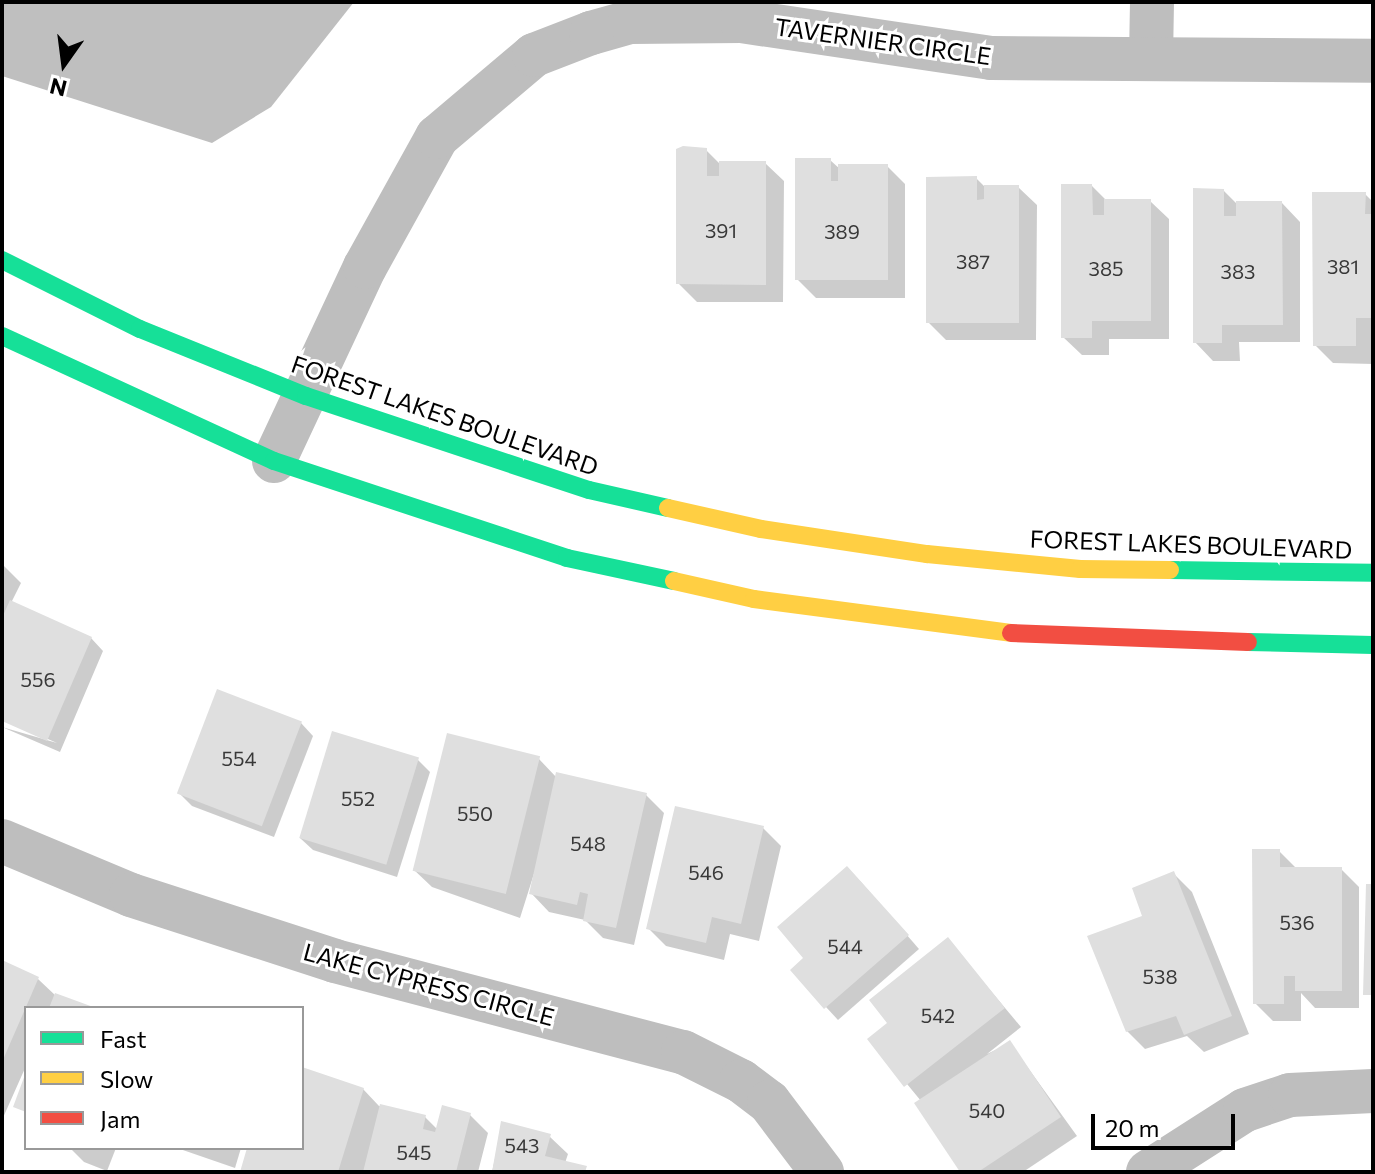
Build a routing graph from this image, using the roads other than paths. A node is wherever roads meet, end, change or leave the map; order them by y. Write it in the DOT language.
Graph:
graph roads {
  1 [pos="1152,2"];
  2 [pos="1151,59"];
  3 [pos="1373,61"];
  4 [pos="2,260"];
  5 [pos="2,336"];
  6 [pos="306,396"];
  7 [pos="274,461"];
  8 [pos="1373,573"];
  9 [pos="1373,645"];
  10 [pos="2,841"];
  11 [pos="1373,1091"];
  12 [pos="822,1172"];
  13 [pos="1148,1172"];
  1 -- 2 [label="street"];
  2 -- 3 [label="street, TAVERNIER CIRCLE"];
  2 -- 6 [label="street, TAVERNIER CIRCLE"];
  4 -- 6 [label="main road, FOREST LAKES BOULEVARD"];
  5 -- 7 [label="main road"];
  6 -- 7 [label="street, TAVERNIER CIRCLE"];
  6 -- 8 [label="main road, FOREST LAKES BOULEVARD"];
  7 -- 9 [label="main road"];
  10 -- 12 [label="street, LAKE CYPRESS CIRCLE"];
  11 -- 13 [label="street"];
}
